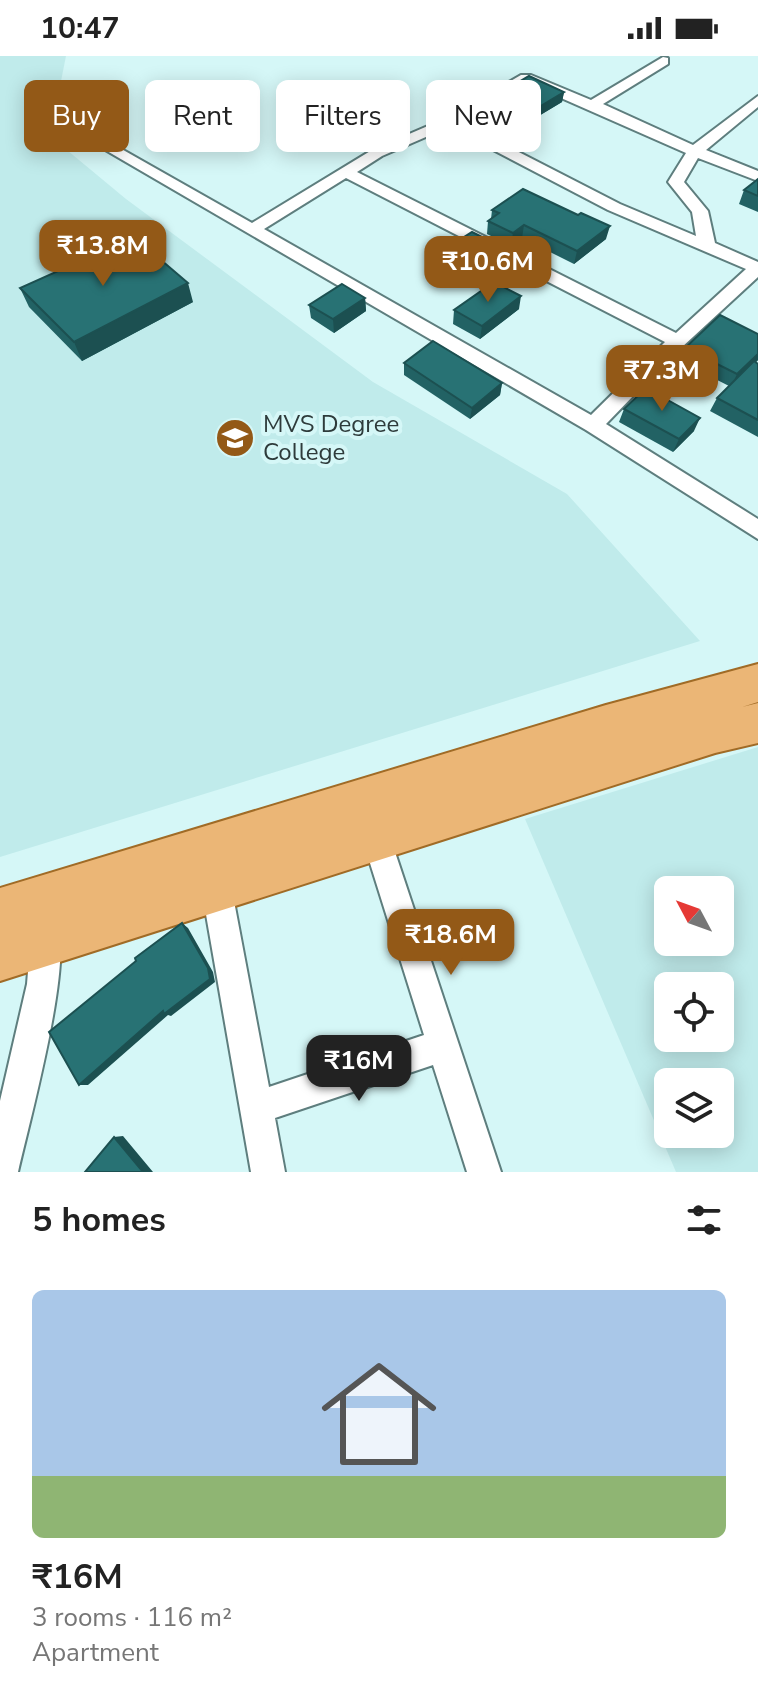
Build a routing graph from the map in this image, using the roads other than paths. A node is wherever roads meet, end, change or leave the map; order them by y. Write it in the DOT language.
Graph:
graph roads {
  1 [pos="652,56"];
  2 [pos="541,84"];
  3 [pos="758,100"];
  4 [pos="592,105"];
  5 [pos="426,131"];
  6 [pos="695,151"];
  7 [pos="116,152"];
  8 [pos="507,152"];
  9 [pos="346,172"];
  10 [pos="758,176"];
  11 [pos="251,230"];
  12 [pos="707,248"];
  13 [pos="758,255"];
  14 [pos="758,268"];
  15 [pos="677,341"];
  16 [pos="593,425"];
  17 [pos="758,530"];
  18 [pos="758,683"];
  19 [pos="758,723"];
  20 [pos="370,819"];
  21 [pos="212,867"];
  22 [pos="0,913"];
  23 [pos="49,918"];
  24 [pos="0,955"];
  25 [pos="443,1045"];
  26 [pos="256,1108"];
  27 [pos="1,1172"];
  28 [pos="268,1172"];
  29 [pos="484,1172"];
  1 -- 4 [label="street"];
  2 -- 4 [label="street"];
  3 -- 6 [label="street"];
  4 -- 6 [label="street"];
  5 -- 9 [label="street"];
  6 -- 10 [label="street"];
  6 -- 12 [label="street"];
  7 -- 11 [label="street"];
  8 -- 12 [label="street"];
  9 -- 11 [label="street"];
  9 -- 15 [label="street"];
  11 -- 16 [label="street"];
  12 -- 14 [label="street"];
  13 -- 14 [label="street"];
  14 -- 15 [label="street"];
  15 -- 16 [label="street"];
  16 -- 17 [label="street"];
  18 -- 20 [label="main road"];
  19 -- 20 [label="main road"];
  20 -- 21 [label="main road"];
  20 -- 25 [label="street"];
  21 -- 23 [label="main road"];
  21 -- 26 [label="street"];
  22 -- 23 [label="main road"];
  23 -- 24 [label="main road"];
  23 -- 27 [label="street"];
  25 -- 26 [label="street"];
  25 -- 29 [label="street"];
  26 -- 28 [label="street"];
}
